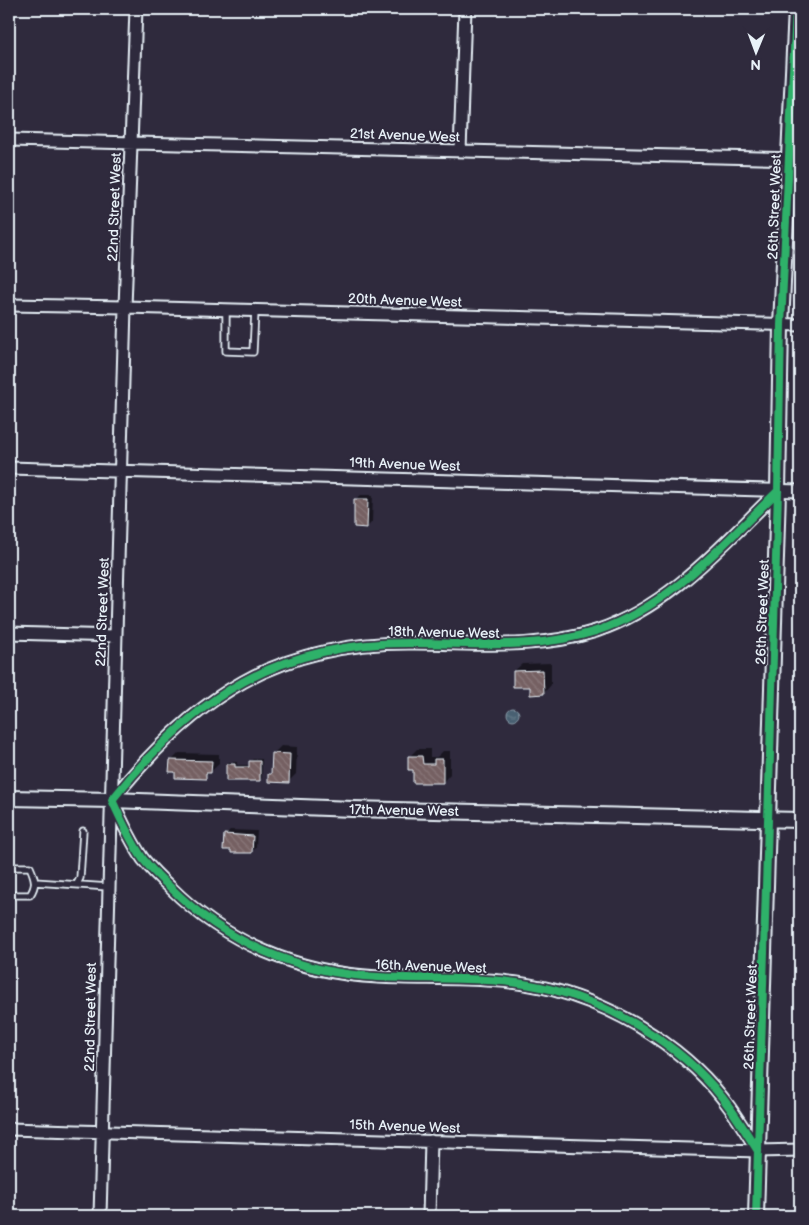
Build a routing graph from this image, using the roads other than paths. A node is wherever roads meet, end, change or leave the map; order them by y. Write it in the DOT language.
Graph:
graph roads {
  1 [pos="136,9"];
  2 [pos="464,9"];
  3 [pos="796,9"];
  4 [pos="9,140"];
  5 [pos="132,142"];
  6 [pos="460,151"];
  7 [pos="794,159"];
  8 [pos="9,305"];
  9 [pos="125,307"];
  10 [pos="226,309"];
  11 [pos="254,311"];
  12 [pos="781,325"];
  13 [pos="800,325"];
  14 [pos="9,468"];
  15 [pos="121,471"];
  16 [pos="778,491"];
  17 [pos="800,492"];
  18 [pos="9,633"];
  19 [pos="116,636"];
  20 [pos="9,798"];
  21 [pos="112,800"];
  22 [pos="769,819"];
  23 [pos="800,820"];
  24 [pos="83,831"];
  25 [pos="9,867"];
  26 [pos="36,882"];
  27 [pos="77,884"];
  28 [pos="109,888"];
  29 [pos="9,895"];
  30 [pos="9,1129"];
  31 [pos="103,1131"];
  32 [pos="431,1141"];
  33 [pos="800,1150"];
  34 [pos="758,1151"];
  35 [pos="100,1216"];
  36 [pos="429,1216"];
  37 [pos="756,1216"];
  1 -- 5 [label="street, 22nd Street West"];
  2 -- 6 [label="street"];
  3 -- 7 [label="street, 26th Street West"];
  4 -- 5 [label="street, 21st Avenue West"];
  5 -- 6 [label="street, 21st Avenue West"];
  5 -- 9 [label="street, 22nd Street West"];
  6 -- 7 [label="street, 21st Avenue West"];
  7 -- 12 [label="street, 26th Street West"];
  8 -- 9 [label="street, 20th Avenue West"];
  9 -- 10 [label="street, 20th Avenue West"];
  9 -- 15 [label="street, 22nd Street West"];
  10 -- 11 [label="street, 20th Avenue West"];
  10 -- 11 [label="lane"];
  11 -- 12 [label="street, 20th Avenue West"];
  12 -- 13 [label="street, 20th Avenue West"];
  12 -- 16 [label="street, 26th Street West"];
  14 -- 15 [label="street, 19th Avenue West"];
  15 -- 16 [label="street, 19th Avenue West"];
  15 -- 19 [label="street, 22nd Street West"];
  16 -- 17 [label="street, 19th Avenue West"];
  16 -- 21 [label="street, 18th Avenue West"];
  16 -- 22 [label="street, 26th Street West"];
  18 -- 19 [label="street"];
  19 -- 21 [label="street, 22nd Street West"];
  20 -- 21 [label="street, 17th Avenue West"];
  21 -- 22 [label="street, 17th Avenue West"];
  21 -- 28 [label="street, 22nd Street West"];
  21 -- 34 [label="street, 16th Avenue West"];
  22 -- 23 [label="street, 17th Avenue West"];
  22 -- 34 [label="street, 26th Street West"];
  24 -- 27 [label="lane"];
  25 -- 26 [label="lane"];
  26 -- 27 [label="lane"];
  26 -- 29 [label="lane"];
  27 -- 28 [label="lane"];
  28 -- 31 [label="street, 22nd Street West"];
  30 -- 31 [label="street, 15th Avenue West"];
  31 -- 32 [label="street, 15th Avenue West"];
  31 -- 35 [label="street, 22nd Street West"];
  32 -- 34 [label="street, 15th Avenue West"];
  32 -- 36 [label="street"];
  33 -- 34 [label="street, 15th Avenue West"];
  34 -- 37 [label="street, 26th Street West"];
}
